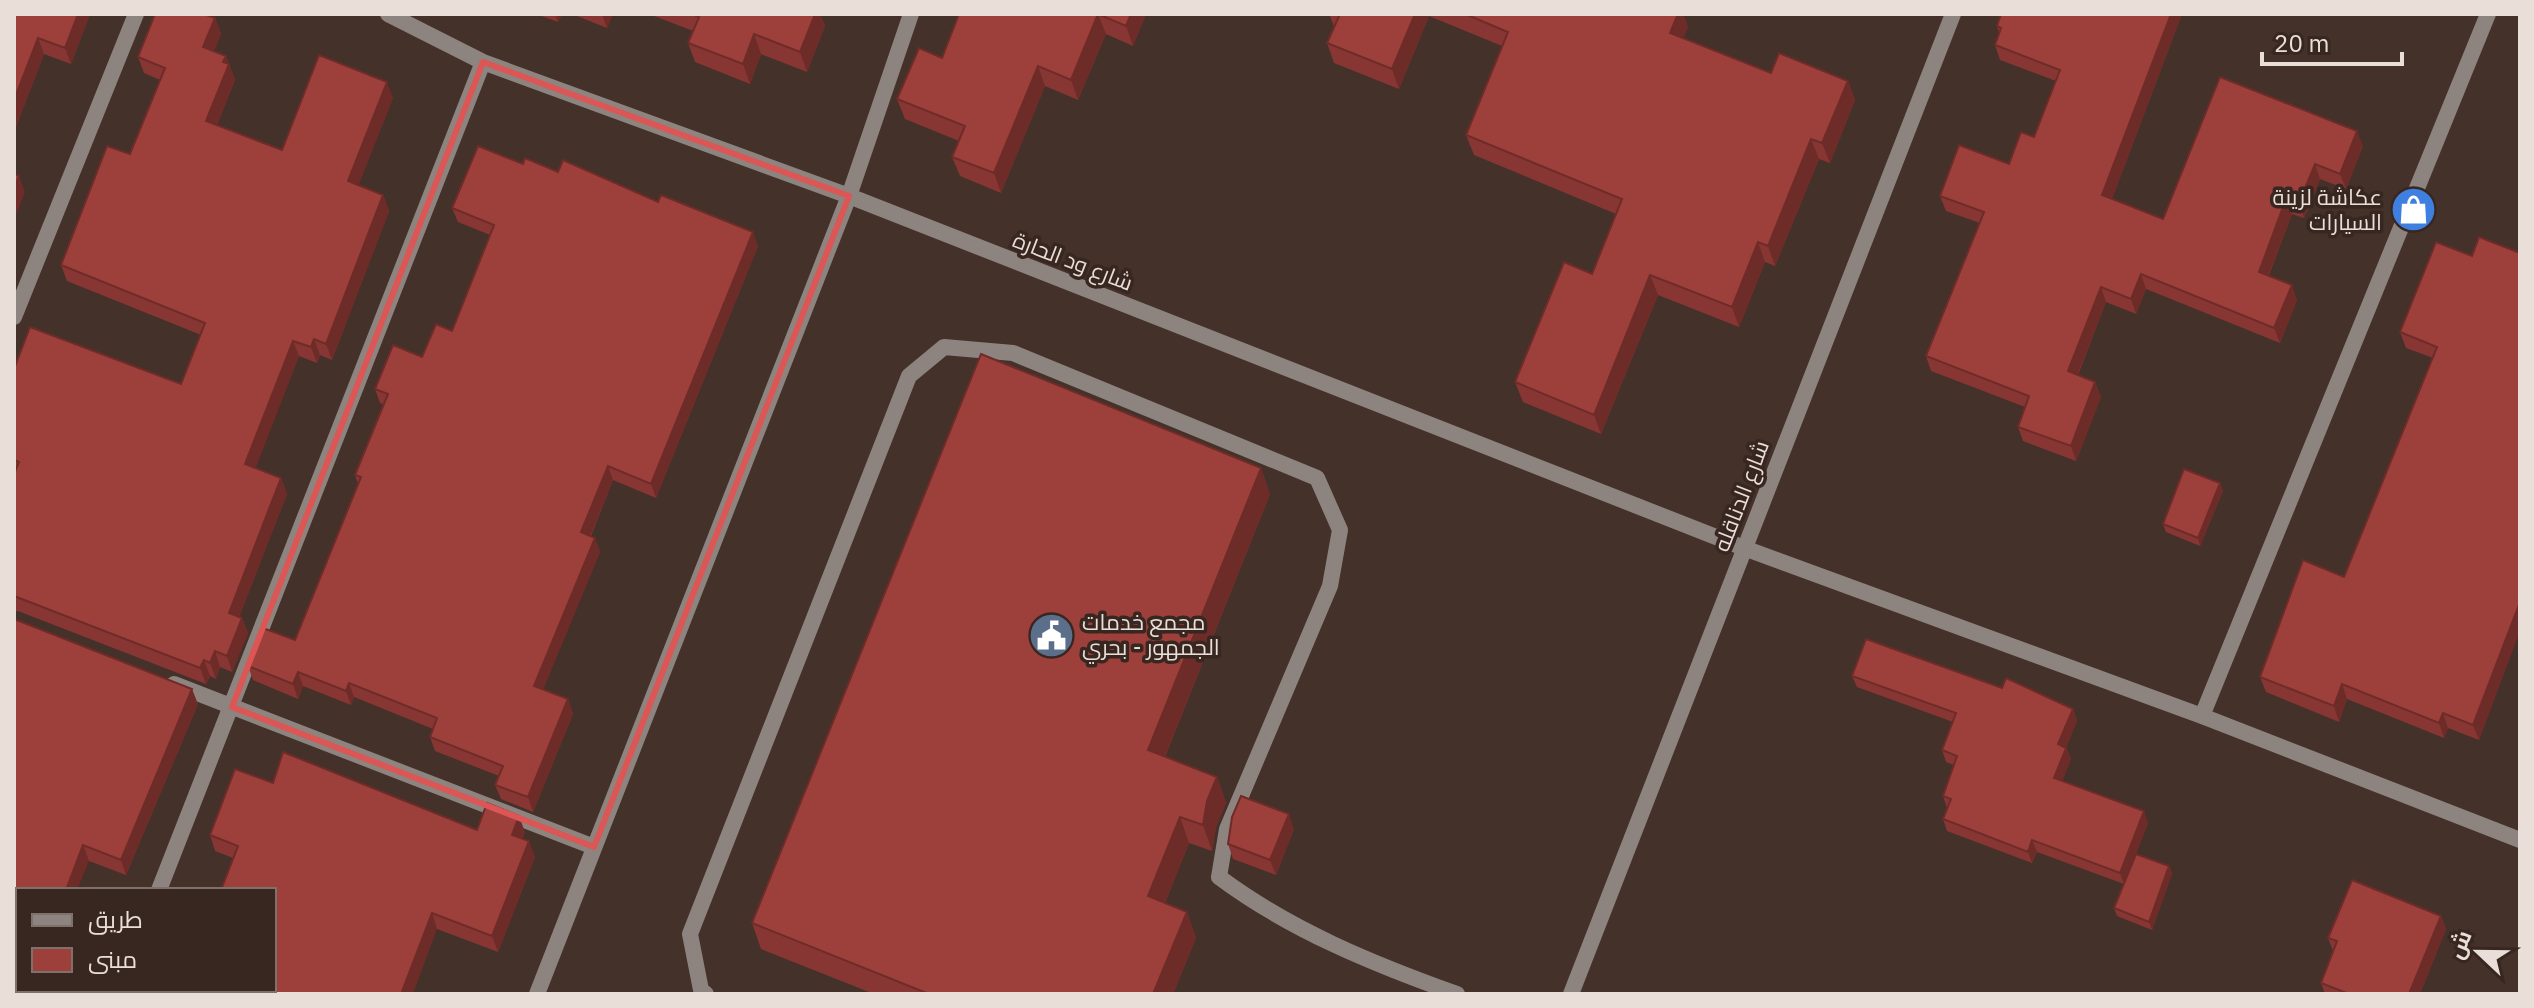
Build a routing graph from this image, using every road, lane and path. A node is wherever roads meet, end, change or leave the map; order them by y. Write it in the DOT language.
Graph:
graph roads {
  1 [pos="136,14"];
  2 [pos="388,14"];
  3 [pos="911,14"];
  4 [pos="1953,14"];
  5 [pos="2488,14"];
  6 [pos="483,62"];
  7 [pos="849,196"];
  8 [pos="14,317"];
  9 [pos="1744,548"];
  10 [pos="160,678"];
  11 [pos="232,707"];
  12 [pos="2202,716"];
  13 [pos="2520,840"];
  14 [pos="594,847"];
  15 [pos="160,888"];
  16 [pos="537,994"];
  17 [pos="706,994"];
  18 [pos="1457,994"];
  19 [pos="1571,994"];
  1 -- 8 [label="street"];
  2 -- 6 [label="street, شارع ود الحارة"];
  3 -- 7 [label="street"];
  4 -- 9 [label="street, شارع الدناقله"];
  5 -- 12 [label="street"];
  6 -- 7 [label="street, شارع ود الحارة"];
  6 -- 11 [label="street"];
  7 -- 9 [label="street, شارع ود الحارة"];
  7 -- 14 [label="street"];
  9 -- 12 [label="street, شارع ود الحارة"];
  9 -- 19 [label="street, شارع الدناقله"];
  10 -- 11 [label="street"];
  11 -- 14 [label="street"];
  11 -- 15 [label="street"];
  12 -- 13 [label="street, شارع ود الحارة"];
  14 -- 16 [label="street"];
  17 -- 18 [label="street"];
}
